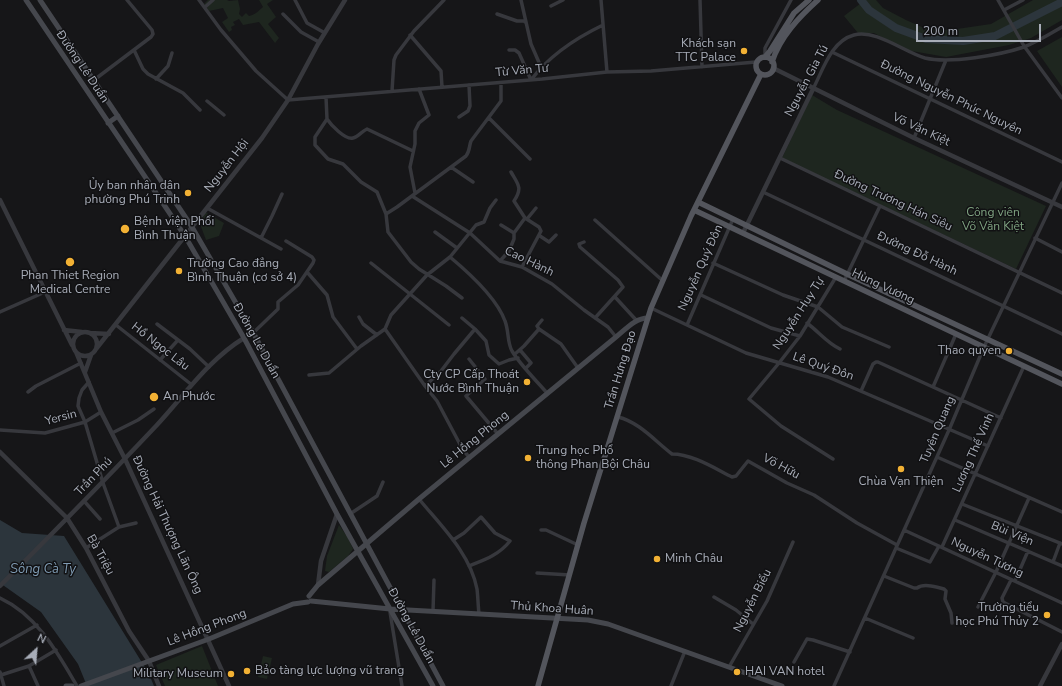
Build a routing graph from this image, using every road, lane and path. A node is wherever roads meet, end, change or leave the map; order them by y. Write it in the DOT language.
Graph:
graph roads {
  1 [pos="27,0"];
  2 [pos="40,0"];
  3 [pos="127,0"];
  4 [pos="199,0"];
  5 [pos="213,0"];
  6 [pos="295,0"];
  7 [pos="345,0"];
  8 [pos="444,0"];
  9 [pos="521,0"];
  10 [pos="563,0"];
  11 [pos="601,0"];
  12 [pos="700,0"];
  13 [pos="791,0"];
  14 [pos="809,0"];
  15 [pos="818,0"];
  16 [pos="998,0"];
  17 [pos="1023,0"];
  18 [pos="551,6"];
  19 [pos="205,7"];
  20 [pos="1004,10"];
  21 [pos="283,14"];
  22 [pos="497,14"];
  23 [pos="525,21"];
  24 [pos="603,25"];
  25 [pos="1062,27"];
  26 [pos="325,33"];
  27 [pos="410,35"];
  28 [pos="319,42"];
  29 [pos="1024,46"];
  30 [pos="134,50"];
  31 [pos="509,50"];
  32 [pos="832,52"];
  33 [pos="172,53"];
  34 [pos="765,57"];
  35 [pos="946,60"];
  36 [pos="756,62"];
  37 [pos="773,65"];
  38 [pos="541,67"];
  39 [pos="702,67"];
  40 [pos="607,72"];
  41 [pos="761,74"];
  42 [pos="156,79"];
  43 [pos="94,80"];
  44 [pos="531,80"];
  45 [pos="501,83"];
  46 [pos="469,85"];
  47 [pos="442,87"];
  48 [pos="419,89"];
  49 [pos="813,89"];
  50 [pos="392,91"];
  51 [pos="326,97"];
  52 [pos="1062,98"];
  53 [pos="288,100"];
  54 [pos="930,100"];
  55 [pos="207,101"];
  56 [pos="200,110"];
  57 [pos="224,115"];
  58 [pos="118,116"];
  59 [pos="459,117"];
  60 [pos="489,118"];
  61 [pos="327,119"];
  62 [pos="108,123"];
  63 [pos="914,138"];
  64 [pos="414,151"];
  65 [pos="780,158"];
  66 [pos="530,159"];
  67 [pos="1062,162"];
  68 [pos="451,167"];
  69 [pos="511,172"];
  70 [pos="473,182"];
  71 [pos="1062,182"];
  72 [pos="763,192"];
  73 [pos="282,194"];
  74 [pos="413,194"];
  75 [pos="0,200"];
  76 [pos="496,200"];
  77 [pos="698,202"];
  78 [pos="1052,202"];
  79 [pos="880,206"];
  80 [pos="1062,207"];
  81 [pos="207,208"];
  82 [pos="536,208"];
  83 [pos="694,210"];
  84 [pos="386,214"];
  85 [pos="526,218"];
  86 [pos="734,219"];
  87 [pos="596,220"];
  88 [pos="501,225"];
  89 [pos="747,225"];
  90 [pos="192,226"];
  91 [pos="730,227"];
  92 [pos="435,232"];
  93 [pos="470,233"];
  94 [pos="514,233"];
  95 [pos="743,233"];
  96 [pos="556,235"];
  97 [pos="185,236"];
  98 [pos="540,236"];
  99 [pos="261,238"];
  100 [pos="1035,238"];
  101 [pos="863,240"];
  102 [pos="286,241"];
  103 [pos="584,242"];
  104 [pos="457,248"];
  105 [pos="281,249"];
  106 [pos="1062,252"];
  107 [pos="450,257"];
  108 [pos="500,261"];
  109 [pos="371,263"];
  110 [pos="713,263"];
  111 [pos="522,267"];
  112 [pos="307,272"];
  113 [pos="1019,272"];
  114 [pos="847,274"];
  115 [pos="427,275"];
  116 [pos="836,277"];
  117 [pos="844,281"];
  118 [pos="663,282"];
  119 [pos="45,292"];
  120 [pos="1062,292"];
  121 [pos="409,295"];
  122 [pos="701,295"];
  123 [pos="615,297"];
  124 [pos="462,298"];
  125 [pos="1003,306"];
  126 [pos="818,307"];
  127 [pos="651,308"];
  128 [pos="0,312"];
  129 [pos="359,317"];
  130 [pos="462,318"];
  131 [pos="595,318"];
  132 [pos="648,318"];
  133 [pos="542,320"];
  134 [pos="637,320"];
  135 [pos="157,324"];
  136 [pos="807,324"];
  137 [pos="116,325"];
  138 [pos="449,325"];
  139 [pos="687,325"];
  140 [pos="385,329"];
  141 [pos="540,329"];
  142 [pos="64,330"];
  143 [pos="475,330"];
  144 [pos="83,332"];
  145 [pos="90,333"];
  146 [pos="253,333"];
  147 [pos="109,334"];
  148 [pos="956,334"];
  149 [pos="1062,334"];
  150 [pos="377,335"];
  151 [pos="800,336"];
  152 [pos="616,337"];
  153 [pos="244,338"];
  154 [pos="178,340"];
  155 [pos="987,340"];
  156 [pos="72,345"];
  157 [pos="889,347"];
  158 [pos="984,347"];
  159 [pos="96,349"];
  160 [pos="357,349"];
  161 [pos="520,350"];
  162 [pos="840,350"];
  163 [pos="76,352"];
  164 [pos="91,354"];
  165 [pos="514,354"];
  166 [pos="518,358"];
  167 [pos="469,359"];
  168 [pos="160,360"];
  169 [pos="779,362"];
  170 [pos="81,363"];
  171 [pos="1024,366"];
  172 [pos="209,367"];
  173 [pos="526,368"];
  174 [pos="578,368"];
  175 [pos="85,372"];
  176 [pos="1062,374"];
  177 [pos="309,375"];
  178 [pos="89,382"];
  179 [pos="1062,384"];
  180 [pos="192,385"];
  181 [pos="425,386"];
  182 [pos="933,387"];
  183 [pos="861,391"];
  184 [pos="28,392"];
  185 [pos="547,394"];
  186 [pos="962,401"];
  187 [pos="154,409"];
  188 [pos="101,412"];
  189 [pos="618,417"];
  190 [pos="1001,418"];
  191 [pos="85,422"];
  192 [pos="0,430"];
  193 [pos="949,430"];
  194 [pos="112,433"];
  195 [pos="498,434"];
  196 [pos="988,446"];
  197 [pos="0,452"];
  198 [pos="937,457"];
  199 [pos="470,458"];
  200 [pos="125,459"];
  201 [pos="833,459"];
  202 [pos="975,474"];
  203 [pos="383,482"];
  204 [pos="103,483"];
  205 [pos="1029,498"];
  206 [pos="419,499"];
  207 [pos="84,502"];
  208 [pos="962,504"];
  209 [pos="1062,512"];
  210 [pos="337,514"];
  211 [pos="350,514"];
  212 [pos="67,518"];
  213 [pos="100,519"];
  214 [pos="955,520"];
  215 [pos="136,523"];
  216 [pos="1017,526"];
  217 [pos="119,527"];
  218 [pos="541,530"];
  219 [pos="904,530"];
  220 [pos="453,540"];
  221 [pos="793,542"];
  222 [pos="1009,543"];
  223 [pos="366,544"];
  224 [pos="1061,544"];
  225 [pos="578,545"];
  226 [pos="897,547"];
  227 [pos="940,547"];
  228 [pos="86,548"];
  229 [pos="358,551"];
  230 [pos="1028,552"];
  231 [pos="1052,562"];
  232 [pos="469,566"];
  233 [pos="1062,566"];
  234 [pos="996,572"];
  235 [pos="537,574"];
  236 [pos="570,575"];
  237 [pos="884,576"];
  238 [pos="434,580"];
  239 [pos="1013,581"];
  240 [pos="318,585"];
  241 [pos="0,586"];
  242 [pos="714,597"];
  243 [pos="0,598"];
  244 [pos="308,599"];
  245 [pos="1062,603"];
  246 [pos="978,607"];
  247 [pos="390,609"];
  248 [pos="401,609"];
  249 [pos="433,611"];
  250 [pos="479,614"];
  251 [pos="865,618"];
  252 [pos="557,619"];
  253 [pos="952,623"];
  254 [pos="753,624"];
  255 [pos="37,625"];
  256 [pos="1062,632"];
  257 [pos="913,638"];
  258 [pos="209,640"];
  259 [pos="0,646"];
  260 [pos="1061,648"];
  261 [pos="56,650"];
  262 [pos="685,651"];
  263 [pos="850,652"];
  264 [pos="149,660"];
  265 [pos="794,662"];
  266 [pos="29,666"];
  267 [pos="729,668"];
  268 [pos="0,673"];
  269 [pos="83,685"];
  270 [pos="4,686"];
  271 [pos="38,686"];
  272 [pos="66,686"];
  273 [pos="72,686"];
  274 [pos="78,686"];
  275 [pos="159,686"];
  276 [pos="229,686"];
  277 [pos="402,686"];
  278 [pos="433,686"];
  279 [pos="443,686"];
  280 [pos="538,686"];
  281 [pos="671,686"];
  282 [pos="782,686"];
  283 [pos="834,686"];
  284 [pos="1040,686"];
  1 -- 62 [label="main road, Đường Lê Duẩn"];
  2 -- 43 [label="main road, Đường Lê Duẩn"];
  3 -- 30 [label="street"];
  4 -- 19 [label="street"];
  5 -- 19 [label="street"];
  6 -- 26 [label="street"];
  7 -- 26 [label="street, Nguyễn Hội"];
  8 -- 27 [label="street"];
  9 -- 23 [label="street"];
  10 -- 18 [label="street"];
  11 -- 24 [label="street"];
  12 -- 39 [label="street"];
  13 -- 34 [label="street"];
  14 -- 34 [label="main road"];
  15 -- 37 [label="main road"];
  16 -- 20 [label="street"];
  17 -- 20 [label="street"];
  19 -- 53 [label="street"];
  20 -- 29 [label="street"];
  21 -- 28 [label="street"];
  22 -- 23 [label="street"];
  23 -- 38 [label="street"];
  24 -- 38 [label="street"];
  24 -- 40 [label="street"];
  25 -- 29 [label="street, Nguyễn Gia Tú"];
  26 -- 28 [label="street, Nguyễn Hội"];
  27 -- 47 [label="street"];
  27 -- 50 [label="street"];
  28 -- 53 [label="street, Nguyễn Hội"];
  29 -- 35 [label="street, Nguyễn Gia Tú"];
  29 -- 52 [label="street"];
  30 -- 42 [label="street"];
  30 -- 43 [label="street"];
  31 -- 44 [label="street"];
  32 -- 35 [label="street, Nguyễn Gia Tú"];
  32 -- 49 [label="street, Nguyễn Gia Tú"];
  32 -- 54 [label="street, Đường Nguyễn Phúc Nguyên"];
  33 -- 42 [label="street"];
  34 -- 36 [label="main road"];
  34 -- 37 [label="main road"];
  35 -- 54 [label="street"];
  36 -- 39 [label="street, Từ Văn Tư"];
  36 -- 41 [label="main road"];
  37 -- 41 [label="main road"];
  37 -- 49 [label="street, Võ Văn Kiệt"];
  38 -- 44 [label="street"];
  39 -- 40 [label="street, Từ Văn Tư"];
  40 -- 44 [label="street, Từ Văn Tư"];
  41 -- 77 [label="main road, Trần Hưng Đạo"];
  42 -- 56 [label="street"];
  43 -- 58 [label="main road, Đường Lê Duẩn"];
  44 -- 45 [label="street, Từ Văn Tư"];
  45 -- 46 [label="street, Từ Văn Tư"];
  45 -- 60 [label="street"];
  46 -- 47 [label="street, Từ Văn Tư"];
  46 -- 59 [label="street"];
  47 -- 48 [label="street, Từ Văn Tư"];
  48 -- 50 [label="street, Từ Văn Tư"];
  48 -- 64 [label="street"];
  49 -- 63 [label="street, Võ Văn Kiệt"];
  49 -- 65 [label="street, Nguyễn Gia Tú"];
  50 -- 51 [label="street, Từ Văn Tư"];
  51 -- 53 [label="street, Từ Văn Tư"];
  51 -- 61 [label="street"];
  53 -- 81 [label="street, Nguyễn Hội"];
  54 -- 63 [label="street"];
  54 -- 67 [label="street, Đường Nguyễn Phúc Nguyên"];
  55 -- 57 [label="street"];
  58 -- 62 [label="main road"];
  58 -- 90 [label="main road, Đường Lê Duẩn"];
  60 -- 66 [label="street"];
  60 -- 68 [label="street"];
  61 -- 64 [label="street"];
  61 -- 84 [label="street"];
  62 -- 97 [label="main road, Đường Lê Duẩn"];
  63 -- 78 [label="street, Võ Văn Kiệt"];
  64 -- 74 [label="street"];
  65 -- 72 [label="street, Nguyễn Gia Tú"];
  65 -- 79 [label="street, Đường Trương Hán Siêu"];
  68 -- 70 [label="street"];
  68 -- 74 [label="street"];
  69 -- 85 [label="street"];
  71 -- 78 [label="street, Tuyên Quang"];
  72 -- 89 [label="street, Nguyễn Gia Tú"];
  72 -- 101 [label="street, Đường Đỗ Hành"];
  73 -- 99 [label="street"];
  74 -- 84 [label="street"];
  74 -- 93 [label="street, Cao Hành"];
  75 -- 119 [label="street"];
  76 -- 93 [label="street"];
  77 -- 83 [label="main road, Trần Hưng Đạo"];
  77 -- 86 [label="main road, Hùng Vương"];
  78 -- 80 [label="street, Võ Văn Kiệt"];
  78 -- 100 [label="street, Tuyên Quang"];
  79 -- 101 [label="street"];
  79 -- 113 [label="street, Đường Trương Hán Siêu"];
  81 -- 90 [label="street, Nguyễn Hội"];
  81 -- 99 [label="street"];
  82 -- 85 [label="street"];
  83 -- 91 [label="main road, Hùng Vương"];
  83 -- 118 [label="main road, Trần Hưng Đạo"];
  84 -- 115 [label="street"];
  85 -- 94 [label="street"];
  85 -- 98 [label="street"];
  86 -- 89 [label="main road, Hùng Vương"];
  86 -- 91 [label="street, Nguyễn Quý Đôn"];
  87 -- 118 [label="street"];
  88 -- 94 [label="street"];
  89 -- 95 [label="street, Nguyễn Gia Tú"];
  89 -- 114 [label="main road, Hùng Vương"];
  90 -- 97 [label="street, Nguyễn Hội"];
  90 -- 146 [label="main road, Đường Lê Duẩn"];
  91 -- 95 [label="main road, Hùng Vương"];
  91 -- 110 [label="street, Nguyễn Quý Đôn"];
  92 -- 104 [label="street"];
  93 -- 104 [label="street"];
  93 -- 108 [label="street, Cao Hành"];
  94 -- 108 [label="street"];
  95 -- 116 [label="main road, Hùng Vương"];
  96 -- 98 [label="street"];
  97 -- 137 [label="street, Nguyễn Hội"];
  97 -- 153 [label="main road, Đường Lê Duẩn"];
  98 -- 111 [label="street"];
  99 -- 105 [label="street"];
  100 -- 106 [label="street"];
  100 -- 113 [label="street, Tuyên Quang"];
  101 -- 114 [label="street"];
  101 -- 125 [label="street, Đường Đỗ Hành"];
  102 -- 112 [label="street"];
  103 -- 123 [label="street"];
  104 -- 107 [label="street"];
  107 -- 115 [label="street"];
  107 -- 165 [label="street"];
  108 -- 111 [label="street, Cao Hành"];
  109 -- 121 [label="street"];
  110 -- 122 [label="street, Nguyễn Quý Đôn"];
  110 -- 126 [label="street"];
  111 -- 131 [label="street, Cao Hành"];
  112 -- 146 [label="street"];
  112 -- 160 [label="street"];
  113 -- 120 [label="street, Đường Trương Hán Siêu"];
  113 -- 125 [label="street, Tuyên Quang"];
  114 -- 117 [label="street"];
  114 -- 155 [label="main road, Hùng Vương"];
  115 -- 121 [label="street"];
  115 -- 124 [label="street"];
  116 -- 117 [label="main road, Hùng Vương"];
  116 -- 126 [label="street, Nguyễn Huy Tự"];
  117 -- 148 [label="main road, Hùng Vương"];
  118 -- 127 [label="main road, Trần Hưng Đạo"];
  119 -- 128 [label="street"];
  119 -- 142 [label="street"];
  121 -- 138 [label="street"];
  121 -- 140 [label="street"];
  122 -- 139 [label="street, Nguyễn Quý Đôn"];
  122 -- 151 [label="street"];
  123 -- 131 [label="street"];
  123 -- 134 [label="street"];
  125 -- 149 [label="street, Đường Đỗ Hành"];
  125 -- 155 [label="street, Tuyên Quang"];
  126 -- 136 [label="street, Nguyễn Huy Tự"];
  126 -- 157 [label="street"];
  127 -- 132 [label="main road, Trần Hưng Đạo"];
  127 -- 139 [label="street, Lê Quý Đôn"];
  129 -- 150 [label="street"];
  130 -- 143 [label="street"];
  131 -- 152 [label="street, Cao Hành"];
  132 -- 134 [label="main road, Lê Hồng Phong"];
  132 -- 189 [label="main road, Trần Hưng Đạo"];
  133 -- 141 [label="street"];
  134 -- 152 [label="main road, Lê Hồng Phong"];
  135 -- 154 [label="street"];
  136 -- 151 [label="street, Nguyễn Huy Tự"];
  136 -- 162 [label="street"];
  137 -- 147 [label="street, Nguyễn Hội"];
  137 -- 168 [label="street, Hồ Ngọc Lâu"];
  139 -- 169 [label="street, Lê Quý Đôn"];
  140 -- 150 [label="street"];
  140 -- 181 [label="street"];
  141 -- 161 [label="street"];
  141 -- 174 [label="street"];
  142 -- 144 [label="street"];
  142 -- 156 [label="street"];
  143 -- 166 [label="street"];
  143 -- 181 [label="street"];
  144 -- 145 [label="street"];
  144 -- 156 [label="street"];
  145 -- 147 [label="street"];
  145 -- 159 [label="street"];
  146 -- 153 [label="main road"];
  146 -- 211 [label="main road, Đường Lê Duẩn"];
  147 -- 159 [label="street, Nguyễn Hội"];
  148 -- 158 [label="main road, Hùng Vương"];
  148 -- 182 [label="street"];
  150 -- 160 [label="street"];
  151 -- 169 [label="street, Nguyễn Huy Tự"];
  152 -- 174 [label="main road, Lê Hồng Phong"];
  153 -- 172 [label="street, Trần Phú"];
  153 -- 210 [label="main road, Đường Lê Duẩn"];
  154 -- 168 [label="street"];
  154 -- 172 [label="street"];
  155 -- 158 [label="street, Tuyên Quang"];
  155 -- 176 [label="main road, Hùng Vương"];
  156 -- 163 [label="street"];
  158 -- 171 [label="main road, Hùng Vương"];
  158 -- 186 [label="street, Tuyên Quang"];
  159 -- 164 [label="street"];
  160 -- 177 [label="street"];
  161 -- 165 [label="street"];
  161 -- 173 [label="street"];
  163 -- 164 [label="street"];
  163 -- 170 [label="street, Đường Hải Thượng Lãn Ông"];
  164 -- 175 [label="street"];
  165 -- 166 [label="street"];
  166 -- 173 [label="street"];
  167 -- 195 [label="street"];
  168 -- 180 [label="street, Hồ Ngọc Lâu"];
  169 -- 183 [label="street, Lê Quý Đôn"];
  169 -- 201 [label="street, Nguyễn Huy Tự"];
  170 -- 175 [label="street, Đường Hải Thượng Lãn Ông"];
  170 -- 184 [label="street"];
  171 -- 179 [label="main road, Hùng Vương"];
  171 -- 190 [label="street, Lương Thế Vinh"];
  172 -- 180 [label="street, Trần Phú"];
  173 -- 185 [label="street"];
  174 -- 185 [label="main road, Lê Hồng Phong"];
  175 -- 178 [label="street, Đường Hải Thượng Lãn Ông"];
  178 -- 188 [label="street, Đường Hải Thượng Lãn Ông"];
  178 -- 191 [label="street"];
  180 -- 200 [label="street, Trần Phú"];
  181 -- 199 [label="street"];
  182 -- 183 [label="street"];
  182 -- 186 [label="street"];
  183 -- 193 [label="street, Lê Quý Đôn"];
  185 -- 195 [label="main road, Lê Hồng Phong"];
  186 -- 190 [label="street"];
  186 -- 193 [label="street, Tuyên Quang"];
  187 -- 194 [label="street"];
  188 -- 191 [label="street, Yersin"];
  188 -- 194 [label="street, Đường Hải Thượng Lãn Ông"];
  189 -- 225 [label="main road, Trần Hưng Đạo"];
  189 -- 226 [label="street, Võ Hữu"];
  190 -- 196 [label="street, Lương Thế Vinh"];
  191 -- 192 [label="street, Yersin"];
  191 -- 204 [label="street"];
  193 -- 196 [label="street, Lê Quý Đôn"];
  193 -- 198 [label="street, Tuyên Quang"];
  194 -- 200 [label="street, Đường Hải Thượng Lãn Ông"];
  195 -- 199 [label="main road, Lê Hồng Phong"];
  196 -- 202 [label="street, Lương Thế Vinh"];
  197 -- 212 [label="street, Bà Triệu"];
  198 -- 202 [label="street"];
  198 -- 219 [label="street, Tuyên Quang"];
  199 -- 206 [label="main road, Lê Hồng Phong"];
  200 -- 204 [label="street, Trần Phú"];
  200 -- 258 [label="street, Đường Hải Thượng Lãn Ông"];
  202 -- 205 [label="street"];
  202 -- 208 [label="street, Lương Thế Vinh"];
  203 -- 211 [label="street"];
  204 -- 207 [label="street, Trần Phú"];
  204 -- 217 [label="street"];
  205 -- 209 [label="street"];
  205 -- 216 [label="street"];
  206 -- 220 [label="street"];
  206 -- 223 [label="main road, Lê Hồng Phong"];
  207 -- 212 [label="street, Trần Phú"];
  207 -- 213 [label="street"];
  208 -- 214 [label="street, Lương Thế Vinh"];
  208 -- 216 [label="street"];
  210 -- 229 [label="main road, Đường Lê Duẩn"];
  210 -- 240 [label="street"];
  211 -- 223 [label="main road, Đường Lê Duẩn"];
  212 -- 228 [label="street, Bà Triệu"];
  212 -- 241 [label="street, Trần Phú"];
  214 -- 222 [label="street, Bùi Viện"];
  214 -- 227 [label="street, Lương Thế Vinh"];
  215 -- 217 [label="street"];
  216 -- 222 [label="street"];
  216 -- 224 [label="street"];
  217 -- 228 [label="street"];
  218 -- 225 [label="street"];
  219 -- 226 [label="street, Tuyên Quang"];
  219 -- 227 [label="street, Nguyễn Tương"];
  220 -- 232 [label="street"];
  220 -- 232 [label="street"];
  221 -- 254 [label="street, Nguyễn Biểu"];
  222 -- 230 [label="street, Bùi Viện"];
  222 -- 234 [label="street"];
  223 -- 229 [label="main road, Lê Hồng Phong"];
  223 -- 248 [label="main road, Đường Lê Duẩn"];
  224 -- 231 [label="street"];
  225 -- 236 [label="main road, Trần Hưng Đạo"];
  226 -- 227 [label="street, Lương Thế Vinh"];
  226 -- 237 [label="street, Tuyên Quang"];
  227 -- 234 [label="street, Nguyễn Tương"];
  228 -- 264 [label="street, Bà Triệu"];
  229 -- 240 [label="main road, Lê Hồng Phong"];
  229 -- 247 [label="main road, Đường Lê Duẩn"];
  230 -- 231 [label="street, Bùi Viện"];
  230 -- 239 [label="street"];
  231 -- 233 [label="street, Bùi Viện"];
  232 -- 250 [label="street"];
  234 -- 239 [label="street, Nguyễn Tương"];
  234 -- 246 [label="street"];
  235 -- 236 [label="street"];
  236 -- 252 [label="main road, Trần Hưng Đạo"];
  237 -- 251 [label="street, Tuyên Quang"];
  237 -- 253 [label="street"];
  238 -- 249 [label="street"];
  239 -- 245 [label="street, Nguyễn Tương"];
  239 -- 256 [label="street"];
  240 -- 244 [label="main road, Lê Hồng Phong"];
  242 -- 254 [label="street"];
  243 -- 255 [label="street"];
  244 -- 247 [label="main road, Thủ Khoa Huân"];
  244 -- 258 [label="main road, Lê Hồng Phong"];
  247 -- 248 [label="main road, Thủ Khoa Huân"];
  247 -- 277 [label="street"];
  247 -- 278 [label="main road, Đường Lê Duẩn"];
  248 -- 249 [label="main road, Thủ Khoa Huân"];
  248 -- 279 [label="main road, Đường Lê Duẩn"];
  249 -- 250 [label="main road, Thủ Khoa Huân"];
  250 -- 252 [label="main road, Thủ Khoa Huân"];
  251 -- 257 [label="street"];
  251 -- 263 [label="street, Tuyên Quang"];
  252 -- 262 [label="main road, Thủ Khoa Huân"];
  252 -- 280 [label="main road, Trần Hưng Đạo"];
  254 -- 267 [label="street, Nguyễn Biểu"];
  255 -- 259 [label="street"];
  255 -- 261 [label="street"];
  258 -- 264 [label="main road, Lê Hồng Phong"];
  258 -- 276 [label="street, Đường Hải Thượng Lãn Ông"];
  260 -- 284 [label="street"];
  261 -- 266 [label="street"];
  261 -- 274 [label="street"];
  262 -- 267 [label="main road, Thủ Khoa Huân"];
  262 -- 281 [label="street"];
  263 -- 265 [label="street"];
  263 -- 283 [label="street, Tuyên Quang"];
  264 -- 269 [label="main road, Lê Hồng Phong"];
  264 -- 275 [label="street, Bà Triệu"];
  266 -- 268 [label="street"];
  266 -- 271 [label="street"];
  267 -- 282 [label="main road, Thủ Khoa Huân"];
  268 -- 270 [label="street"];
  272 -- 273 [label="main road"];
}
